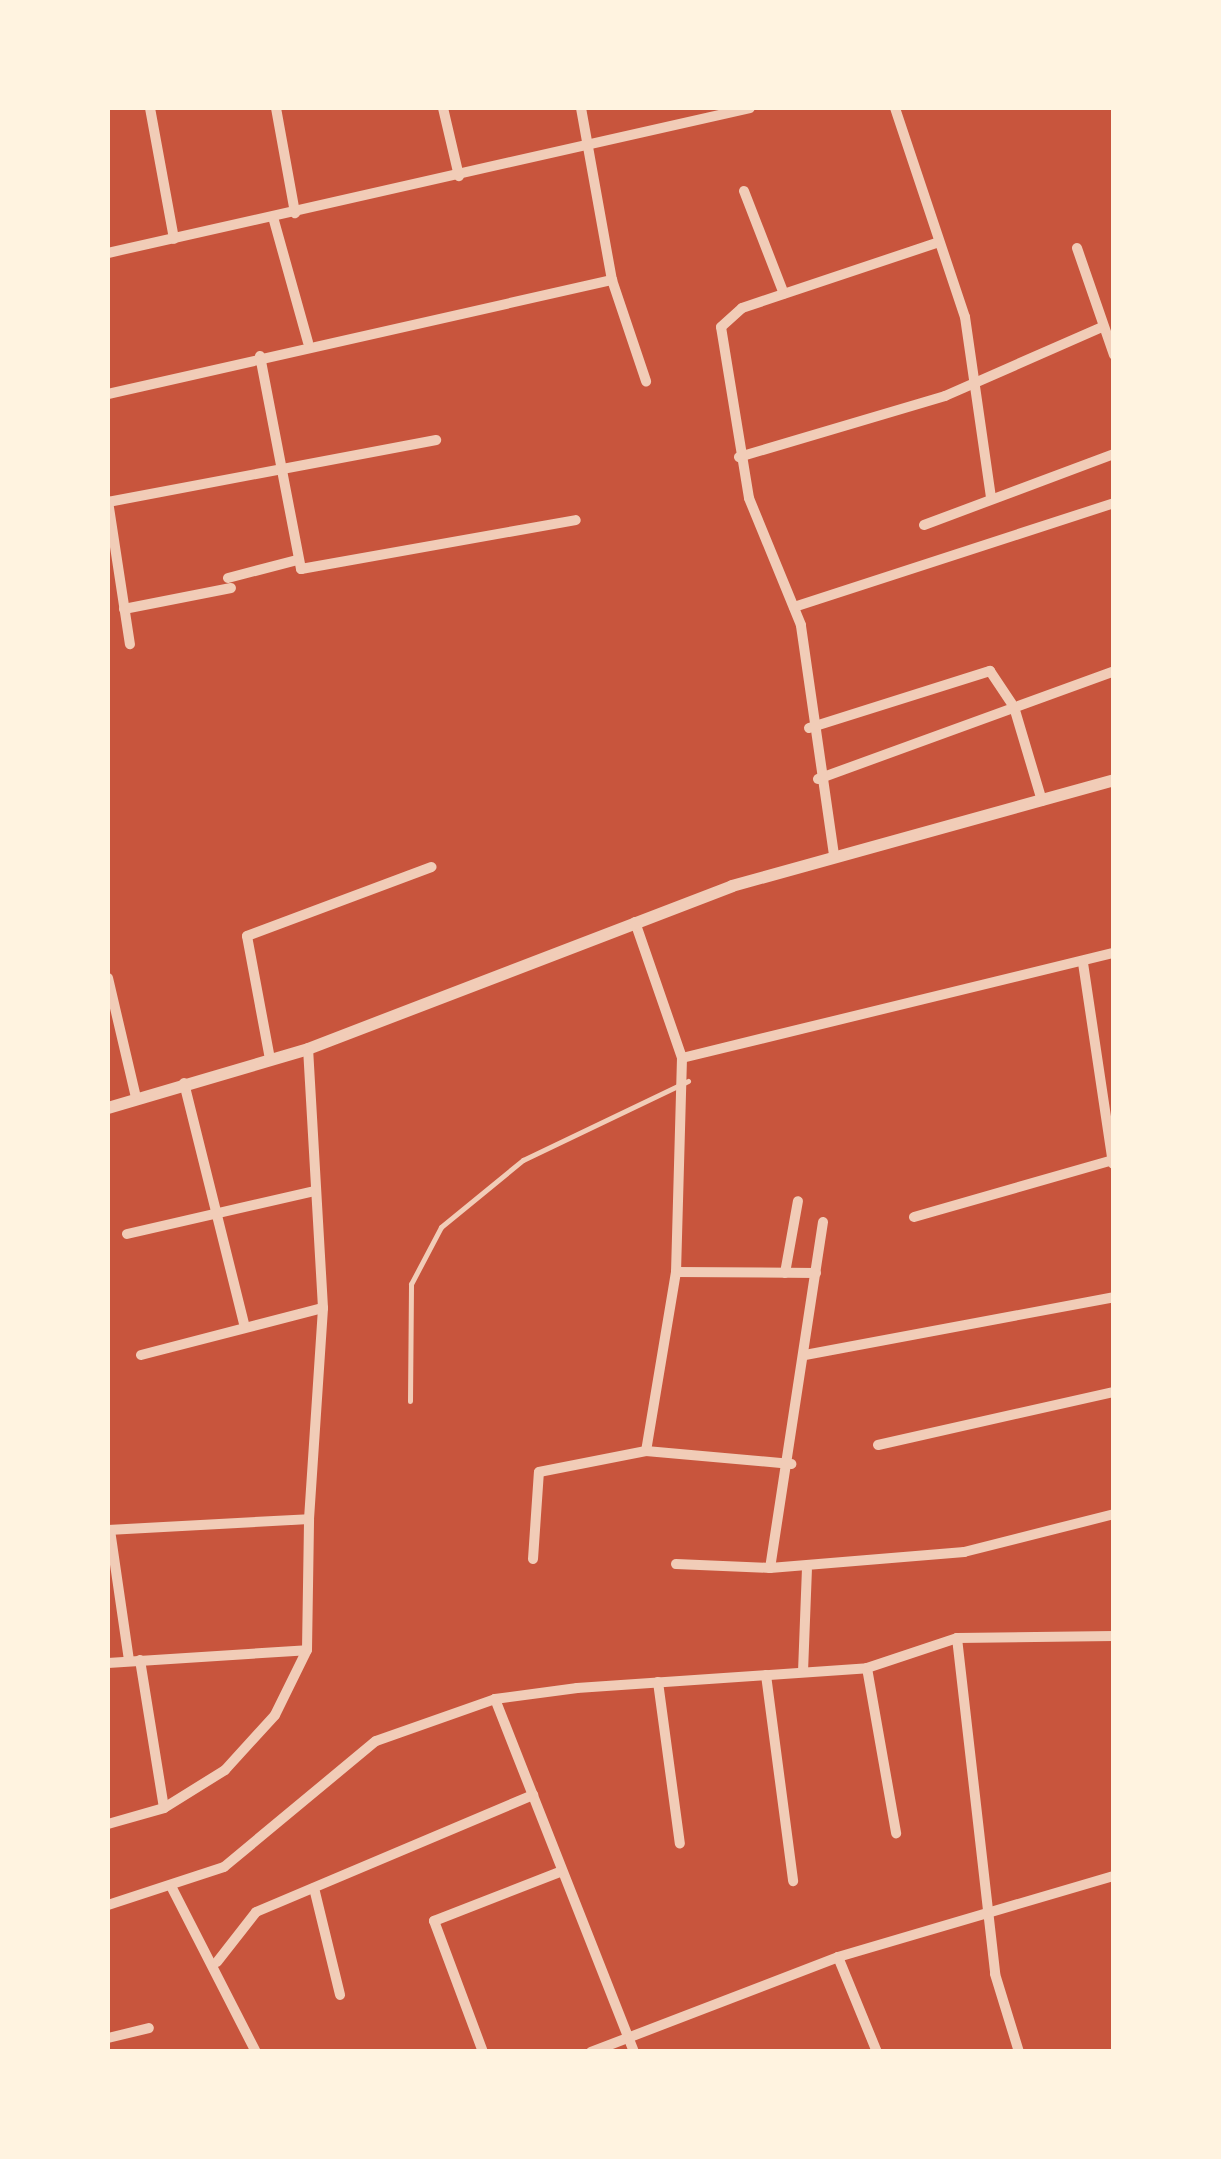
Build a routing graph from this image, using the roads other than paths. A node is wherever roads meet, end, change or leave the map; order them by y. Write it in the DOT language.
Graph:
graph roads {
  1 [pos="150,108"];
  2 [pos="276,108"];
  3 [pos="443,108"];
  4 [pos="581,108"];
  5 [pos="750,108"];
  6 [pos="895,108"];
  7 [pos="587,145"];
  8 [pos="459,176"];
  9 [pos="744,191"];
  10 [pos="295,213"];
  11 [pos="273,218"];
  12 [pos="174,239"];
  13 [pos="939,242"];
  14 [pos="1077,248"];
  15 [pos="108,253"];
  16 [pos="612,280"];
  17 [pos="784,294"];
  18 [pos="1102,327"];
  19 [pos="308,342"];
  20 [pos="1114,355"];
  21 [pos="260,356"];
  22 [pos="646,381"];
  23 [pos="975,382"];
  24 [pos="108,394"];
  25 [pos="436,440"];
  26 [pos="1114,454"];
  27 [pos="738,457"];
  28 [pos="284,474"];
  29 [pos="991,498"];
  30 [pos="108,502"];
  31 [pos="1114,503"];
  32 [pos="576,520"];
  33 [pos="924,524"];
  34 [pos="298,560"];
  35 [pos="794,607"];
  36 [pos="124,609"];
  37 [pos="130,644"];
  38 [pos="1114,671"];
  39 [pos="1014,707"];
  40 [pos="809,728"];
  41 [pos="818,779"];
  42 [pos="1114,780"];
  43 [pos="1042,801"];
  44 [pos="834,855"];
  45 [pos="432,867"];
  46 [pos="634,922"];
  47 [pos="1114,954"];
  48 [pos="1083,962"];
  49 [pos="108,978"];
  50 [pos="308,1048"];
  51 [pos="682,1058"];
  52 [pos="270,1059"];
  53 [pos="688,1081"];
  54 [pos="184,1082"];
  55 [pos="136,1097"];
  56 [pos="108,1108"];
  57 [pos="1112,1140"];
  58 [pos="1113,1162"];
  59 [pos="314,1192"];
  60 [pos="798,1201"];
  61 [pos="218,1214"];
  62 [pos="914,1217"];
  63 [pos="823,1222"];
  64 [pos="127,1234"];
  65 [pos="676,1272"];
  66 [pos="784,1272"];
  67 [pos="816,1273"];
  68 [pos="1114,1297"];
  69 [pos="323,1308"];
  70 [pos="244,1328"];
  71 [pos="141,1355"];
  72 [pos="805,1355"];
  73 [pos="1114,1392"];
  74 [pos="410,1401"];
  75 [pos="878,1445"];
  76 [pos="646,1451"];
  77 [pos="791,1464"];
  78 [pos="1114,1514"];
  79 [pos="309,1519"];
  80 [pos="109,1530"];
  81 [pos="533,1558"];
  82 [pos="676,1564"];
  83 [pos="770,1568"];
  84 [pos="806,1570"];
  85 [pos="1114,1636"];
  86 [pos="957,1638"];
  87 [pos="307,1650"];
  88 [pos="135,1660"];
  89 [pos="108,1664"];
  90 [pos="867,1668"];
  91 [pos="803,1672"];
  92 [pos="766,1675"];
  93 [pos="658,1682"];
  94 [pos="495,1700"];
  95 [pos="532,1794"];
  96 [pos="164,1808"];
  97 [pos="108,1824"];
  98 [pos="896,1833"];
  99 [pos="680,1844"];
  100 [pos="562,1871"];
  101 [pos="1114,1876"];
  102 [pos="793,1881"];
  103 [pos="172,1888"];
  104 [pos="314,1888"];
  105 [pos="108,1905"];
  106 [pos="986,1910"];
  107 [pos="838,1957"];
  108 [pos="218,1962"];
  109 [pos="340,1995"];
  110 [pos="150,2028"];
  111 [pos="626,2034"];
  112 [pos="108,2038"];
  113 [pos="256,2052"];
  114 [pos="483,2052"];
  115 [pos="591,2052"];
  116 [pos="634,2052"];
  117 [pos="877,2052"];
  118 [pos="1019,2052"];
  1 -- 12 [label="street"];
  2 -- 10 [label="street"];
  3 -- 8 [label="street"];
  4 -- 7 [label="street"];
  5 -- 7 [label="street"];
  6 -- 13 [label="street"];
  7 -- 8 [label="street"];
  7 -- 16 [label="street"];
  8 -- 10 [label="street"];
  9 -- 17 [label="street"];
  10 -- 11 [label="street"];
  11 -- 12 [label="street"];
  11 -- 19 [label="street"];
  12 -- 15 [label="street"];
  13 -- 17 [label="street"];
  13 -- 23 [label="street"];
  14 -- 18 [label="street"];
  16 -- 19 [label="street"];
  16 -- 22 [label="street"];
  17 -- 27 [label="street"];
  18 -- 20 [label="street"];
  18 -- 23 [label="street"];
  19 -- 21 [label="street"];
  21 -- 24 [label="street"];
  21 -- 28 [label="street"];
  23 -- 27 [label="street"];
  23 -- 29 [label="street"];
  25 -- 28 [label="street"];
  26 -- 29 [label="street"];
  27 -- 35 [label="street"];
  28 -- 30 [label="street"];
  28 -- 34 [label="street"];
  29 -- 33 [label="street"];
  30 -- 36 [label="street"];
  31 -- 35 [label="street"];
  32 -- 34 [label="street"];
  34 -- 36 [label="street"];
  35 -- 40 [label="street"];
  36 -- 37 [label="street"];
  38 -- 39 [label="street"];
  39 -- 40 [label="street"];
  39 -- 41 [label="street"];
  39 -- 43 [label="street"];
  40 -- 41 [label="street"];
  41 -- 44 [label="street"];
  42 -- 43 [label="street"];
  43 -- 44 [label="street"];
  44 -- 46 [label="street"];
  45 -- 52 [label="street"];
  46 -- 50 [label="street"];
  46 -- 51 [label="street"];
  47 -- 48 [label="street"];
  48 -- 51 [label="street"];
  48 -- 57 [label="street"];
  49 -- 55 [label="street"];
  50 -- 52 [label="street"];
  50 -- 59 [label="street"];
  51 -- 53 [label="street"];
  52 -- 54 [label="street"];
  53 -- 65 [label="street"];
  53 -- 74 [label="lane"];
  54 -- 55 [label="street"];
  54 -- 61 [label="street"];
  55 -- 56 [label="street"];
  57 -- 58 [label="street"];
  58 -- 62 [label="street"];
  59 -- 61 [label="street"];
  59 -- 69 [label="street"];
  60 -- 66 [label="street"];
  61 -- 64 [label="street"];
  61 -- 70 [label="street"];
  63 -- 67 [label="street"];
  65 -- 66 [label="street"];
  65 -- 76 [label="street"];
  66 -- 67 [label="street"];
  67 -- 72 [label="street"];
  68 -- 72 [label="street"];
  69 -- 70 [label="street"];
  69 -- 79 [label="street"];
  70 -- 71 [label="street"];
  72 -- 77 [label="street"];
  73 -- 75 [label="street"];
  76 -- 77 [label="street"];
  76 -- 81 [label="street"];
  77 -- 83 [label="street"];
  78 -- 84 [label="street"];
  79 -- 80 [label="street"];
  79 -- 87 [label="street"];
  80 -- 88 [label="street"];
  82 -- 83 [label="street"];
  83 -- 84 [label="street"];
  84 -- 91 [label="street"];
  85 -- 86 [label="street"];
  86 -- 90 [label="street"];
  86 -- 106 [label="street"];
  87 -- 88 [label="street"];
  87 -- 96 [label="street"];
  88 -- 89 [label="street"];
  88 -- 96 [label="street"];
  90 -- 91 [label="street"];
  90 -- 98 [label="street"];
  91 -- 92 [label="street"];
  92 -- 93 [label="street"];
  92 -- 102 [label="street"];
  93 -- 94 [label="street"];
  93 -- 99 [label="street"];
  94 -- 95 [label="street"];
  94 -- 103 [label="street"];
  95 -- 100 [label="street"];
  95 -- 104 [label="street"];
  96 -- 97 [label="street"];
  100 -- 111 [label="street"];
  100 -- 114 [label="street"];
  101 -- 106 [label="street"];
  103 -- 105 [label="street"];
  103 -- 108 [label="street"];
  104 -- 108 [label="street"];
  104 -- 109 [label="street"];
  106 -- 107 [label="street"];
  106 -- 118 [label="street"];
  107 -- 111 [label="street"];
  107 -- 117 [label="street"];
  108 -- 113 [label="street"];
  110 -- 112 [label="street"];
  111 -- 115 [label="street"];
  111 -- 116 [label="street"];
}
